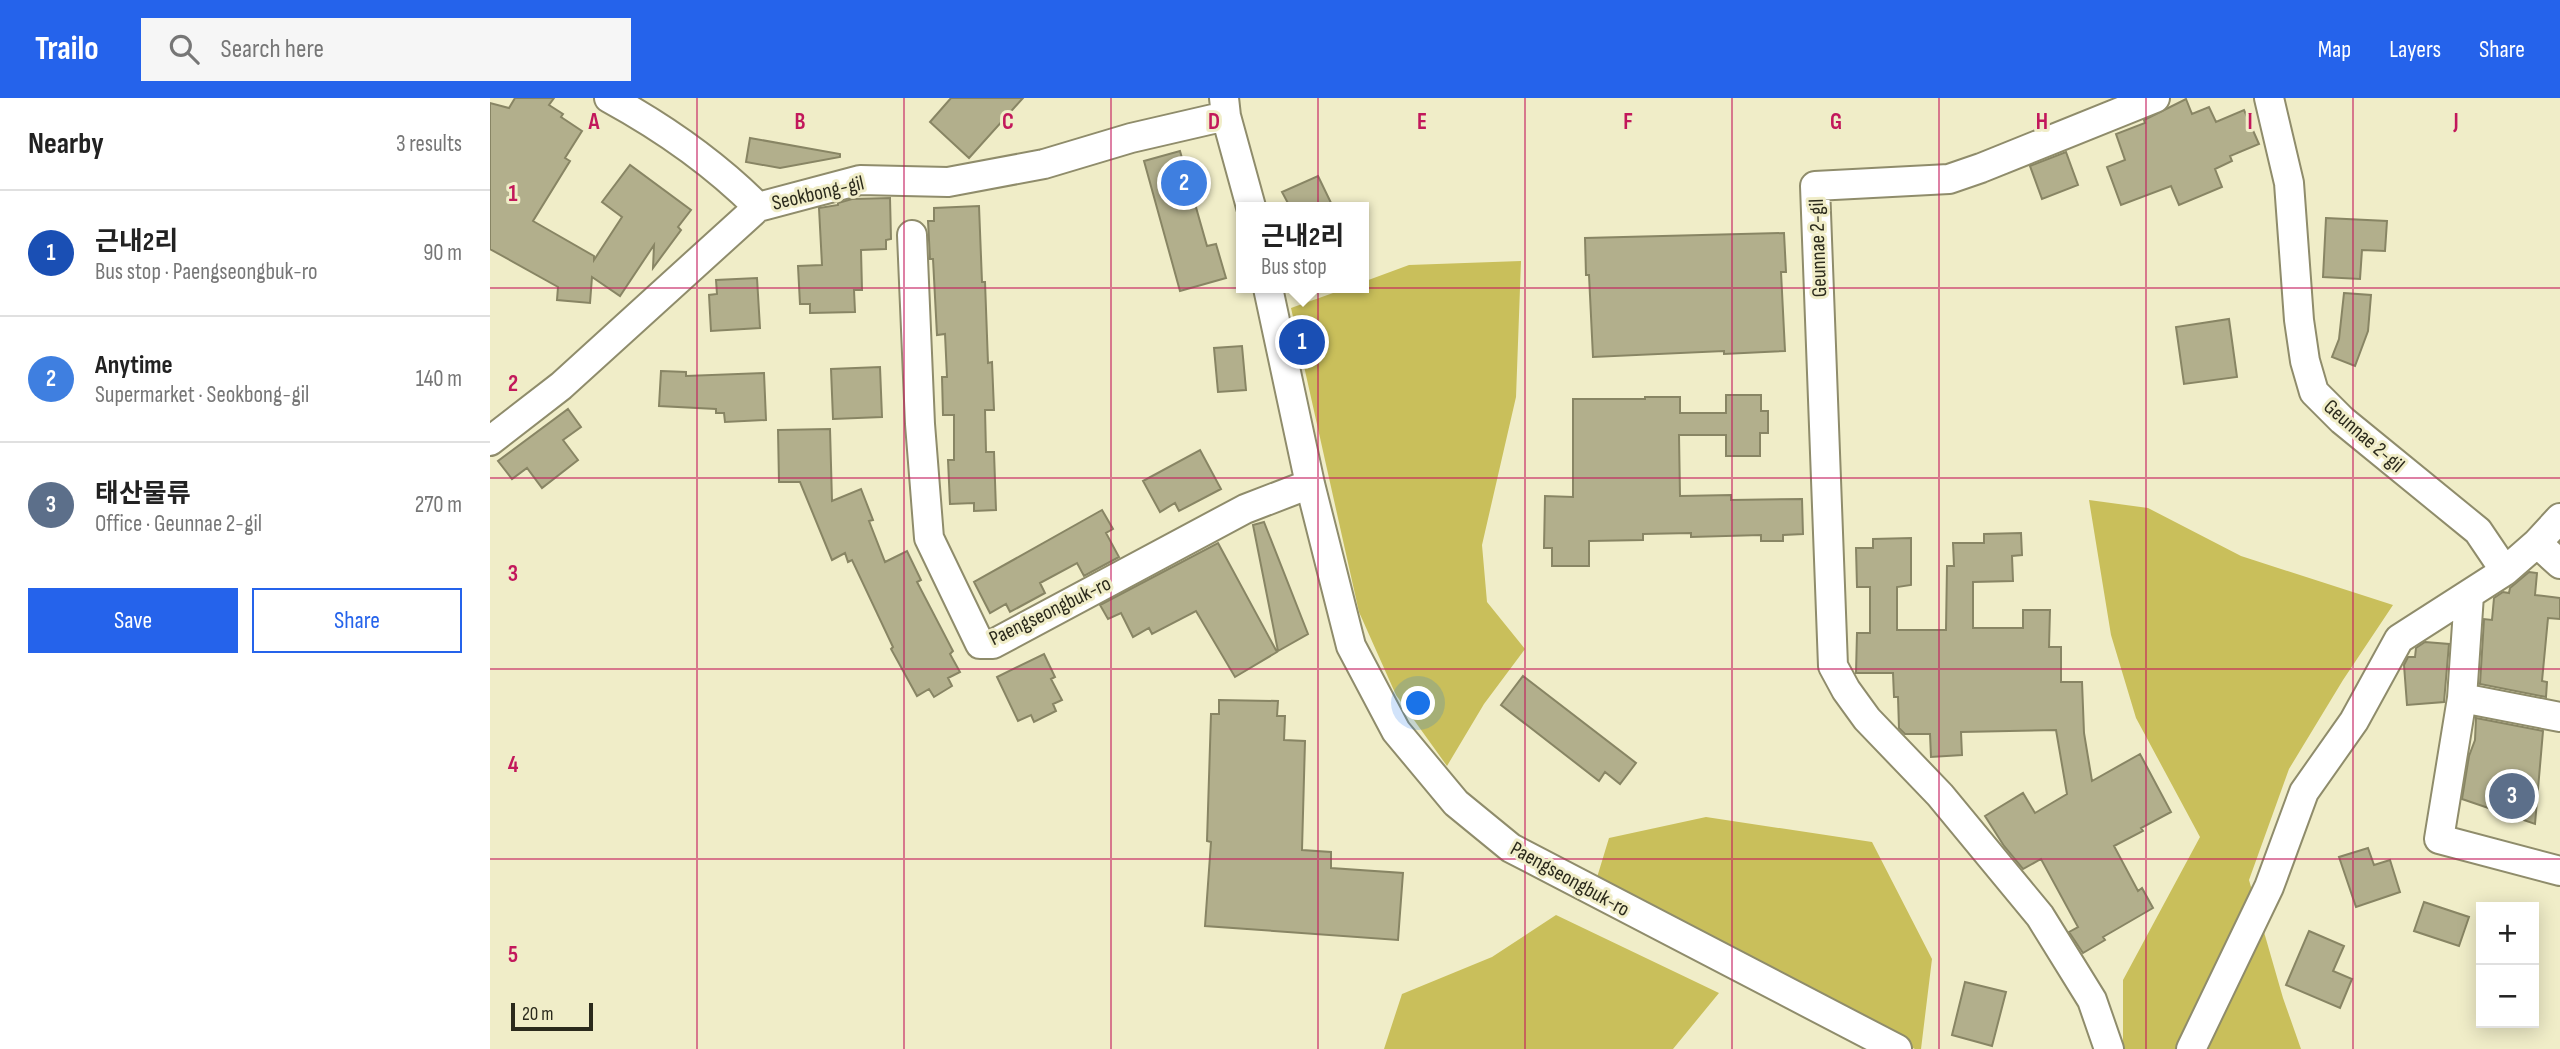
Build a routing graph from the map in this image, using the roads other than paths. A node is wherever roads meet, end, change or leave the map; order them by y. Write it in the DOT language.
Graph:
graph roads {
  1 [pos="609,98"];
  2 [pos="2155,98"];
  3 [pos="2269,98"];
  4 [pos="1225,107"];
  5 [pos="1250,202"];
  6 [pos="758,207"];
  7 [pos="912,235"];
  8 [pos="1269,293"];
  9 [pos="490,441"];
  10 [pos="1310,484"];
  11 [pos="2560,518"];
  12 [pos="2538,543"];
  13 [pos="2560,564"];
  14 [pos="2505,571"];
  15 [pos="2469,595"];
  16 [pos="2462,698"];
  17 [pos="2560,717"];
  18 [pos="2560,871"];
  19 [pos="1860,1041"];
  20 [pos="1897,1049"];
  21 [pos="2109,1049"];
  22 [pos="2191,1049"];
  1 -- 6 [label="street"];
  2 -- 21 [label="street, Geunnae 2-gil"];
  3 -- 14 [label="street, Geunnae 2-gil"];
  4 -- 5 [label="street"];
  4 -- 6 [label="street, Seokbong-gil"];
  6 -- 9 [label="street, Seokbong-gil"];
  7 -- 10 [label="street, Paengseongbuk-ro"];
  8 -- 10 [label="street, Paengseongbuk-ro"];
  10 -- 19 [label="street, Paengseongbuk-ro"];
  11 -- 12 [label="street"];
  12 -- 13 [label="street"];
  12 -- 14 [label="street"];
  14 -- 15 [label="street"];
  15 -- 16 [label="street"];
  15 -- 22 [label="street"];
  16 -- 17 [label="street"];
  16 -- 18 [label="street"];
  19 -- 20 [label="street, Paengseongbuk-ro"];
}
